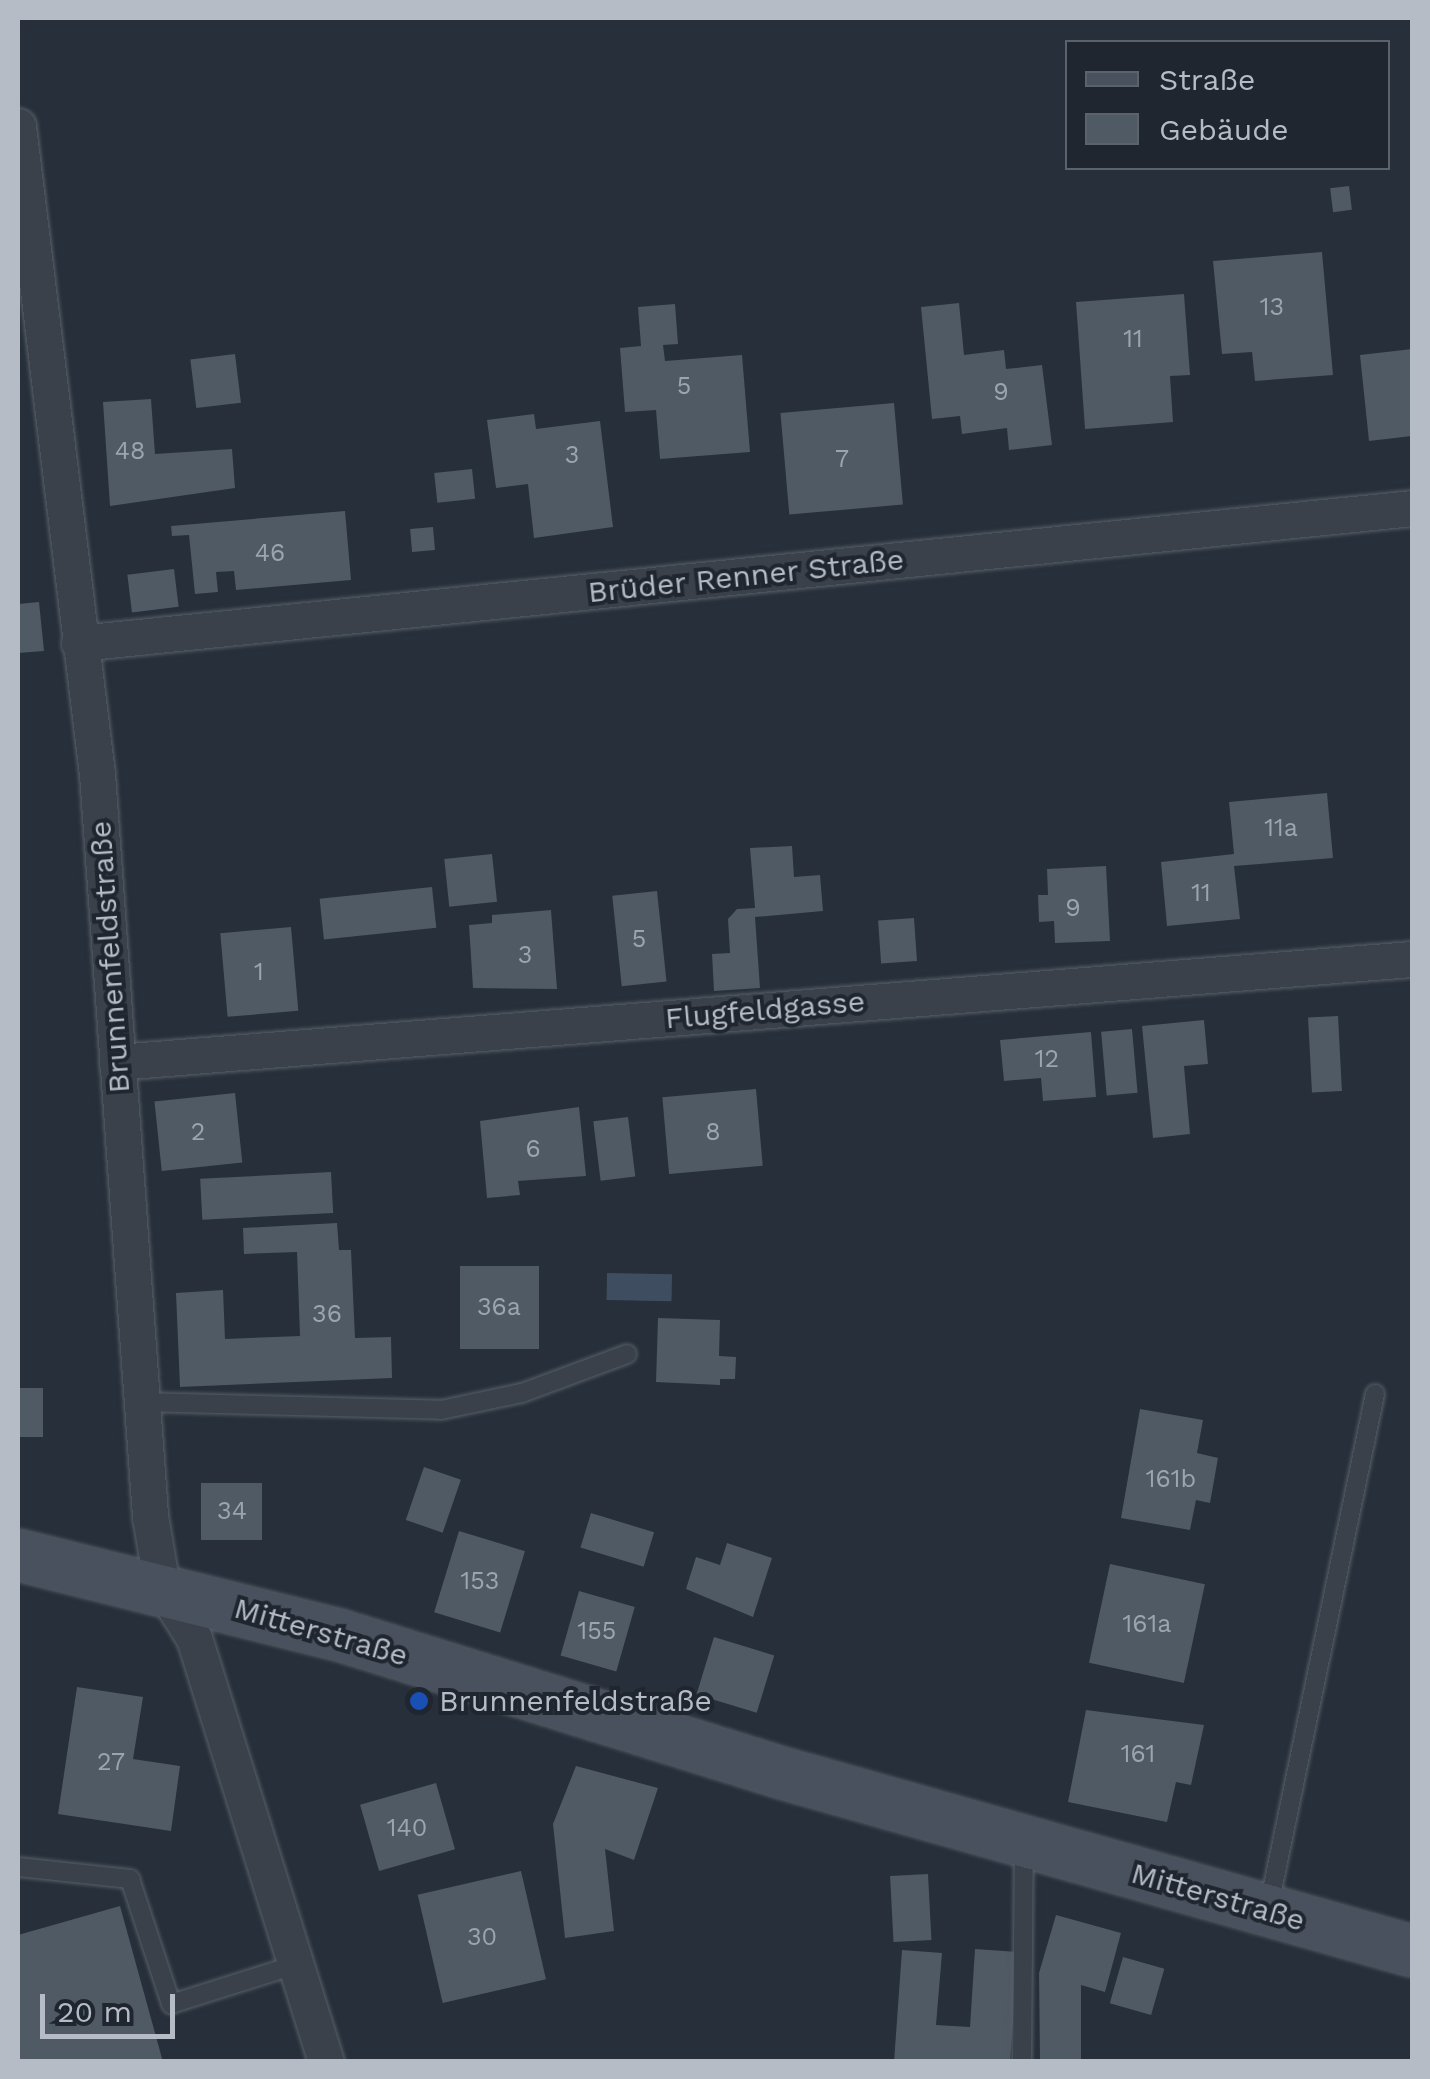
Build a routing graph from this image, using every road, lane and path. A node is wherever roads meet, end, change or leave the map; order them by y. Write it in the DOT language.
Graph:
graph roads {
  1 [pos="18,126"];
  2 [pos="1412,508"];
  3 [pos="79,644"];
  4 [pos="1412,959"];
  5 [pos="117,1062"];
  6 [pos="628,1354"];
  7 [pos="1375,1394"];
  8 [pos="142,1402"];
  9 [pos="18,1554"];
  10 [pos="162,1587"];
  11 [pos="1024,1842"];
  12 [pos="18,1867"];
  13 [pos="1268,1910"];
  14 [pos="1412,1951"];
  15 [pos="298,1964"];
  16 [pos="326,2062"];
  17 [pos="1022,2062"];
  1 -- 3 [label="street, Brunnenfeldstraße"];
  2 -- 3 [label="street, Brüder Renner Straße"];
  3 -- 5 [label="street, Brunnenfeldstraße"];
  4 -- 5 [label="street, Flugfeldgasse"];
  5 -- 8 [label="street, Brunnenfeldstraße"];
  6 -- 8 [label="lane"];
  7 -- 13 [label="lane"];
  8 -- 10 [label="street, Brunnenfeldstraße"];
  9 -- 10 [label="main road, Mitterstraße"];
  10 -- 11 [label="main road, Mitterstraße"];
  10 -- 15 [label="street, Brunnenfeldstraße"];
  11 -- 13 [label="main road, Mitterstraße"];
  11 -- 17 [label="lane"];
  12 -- 15 [label="lane"];
  13 -- 14 [label="main road, Mitterstraße"];
  15 -- 16 [label="street, Brunnenfeldstraße"];
}
